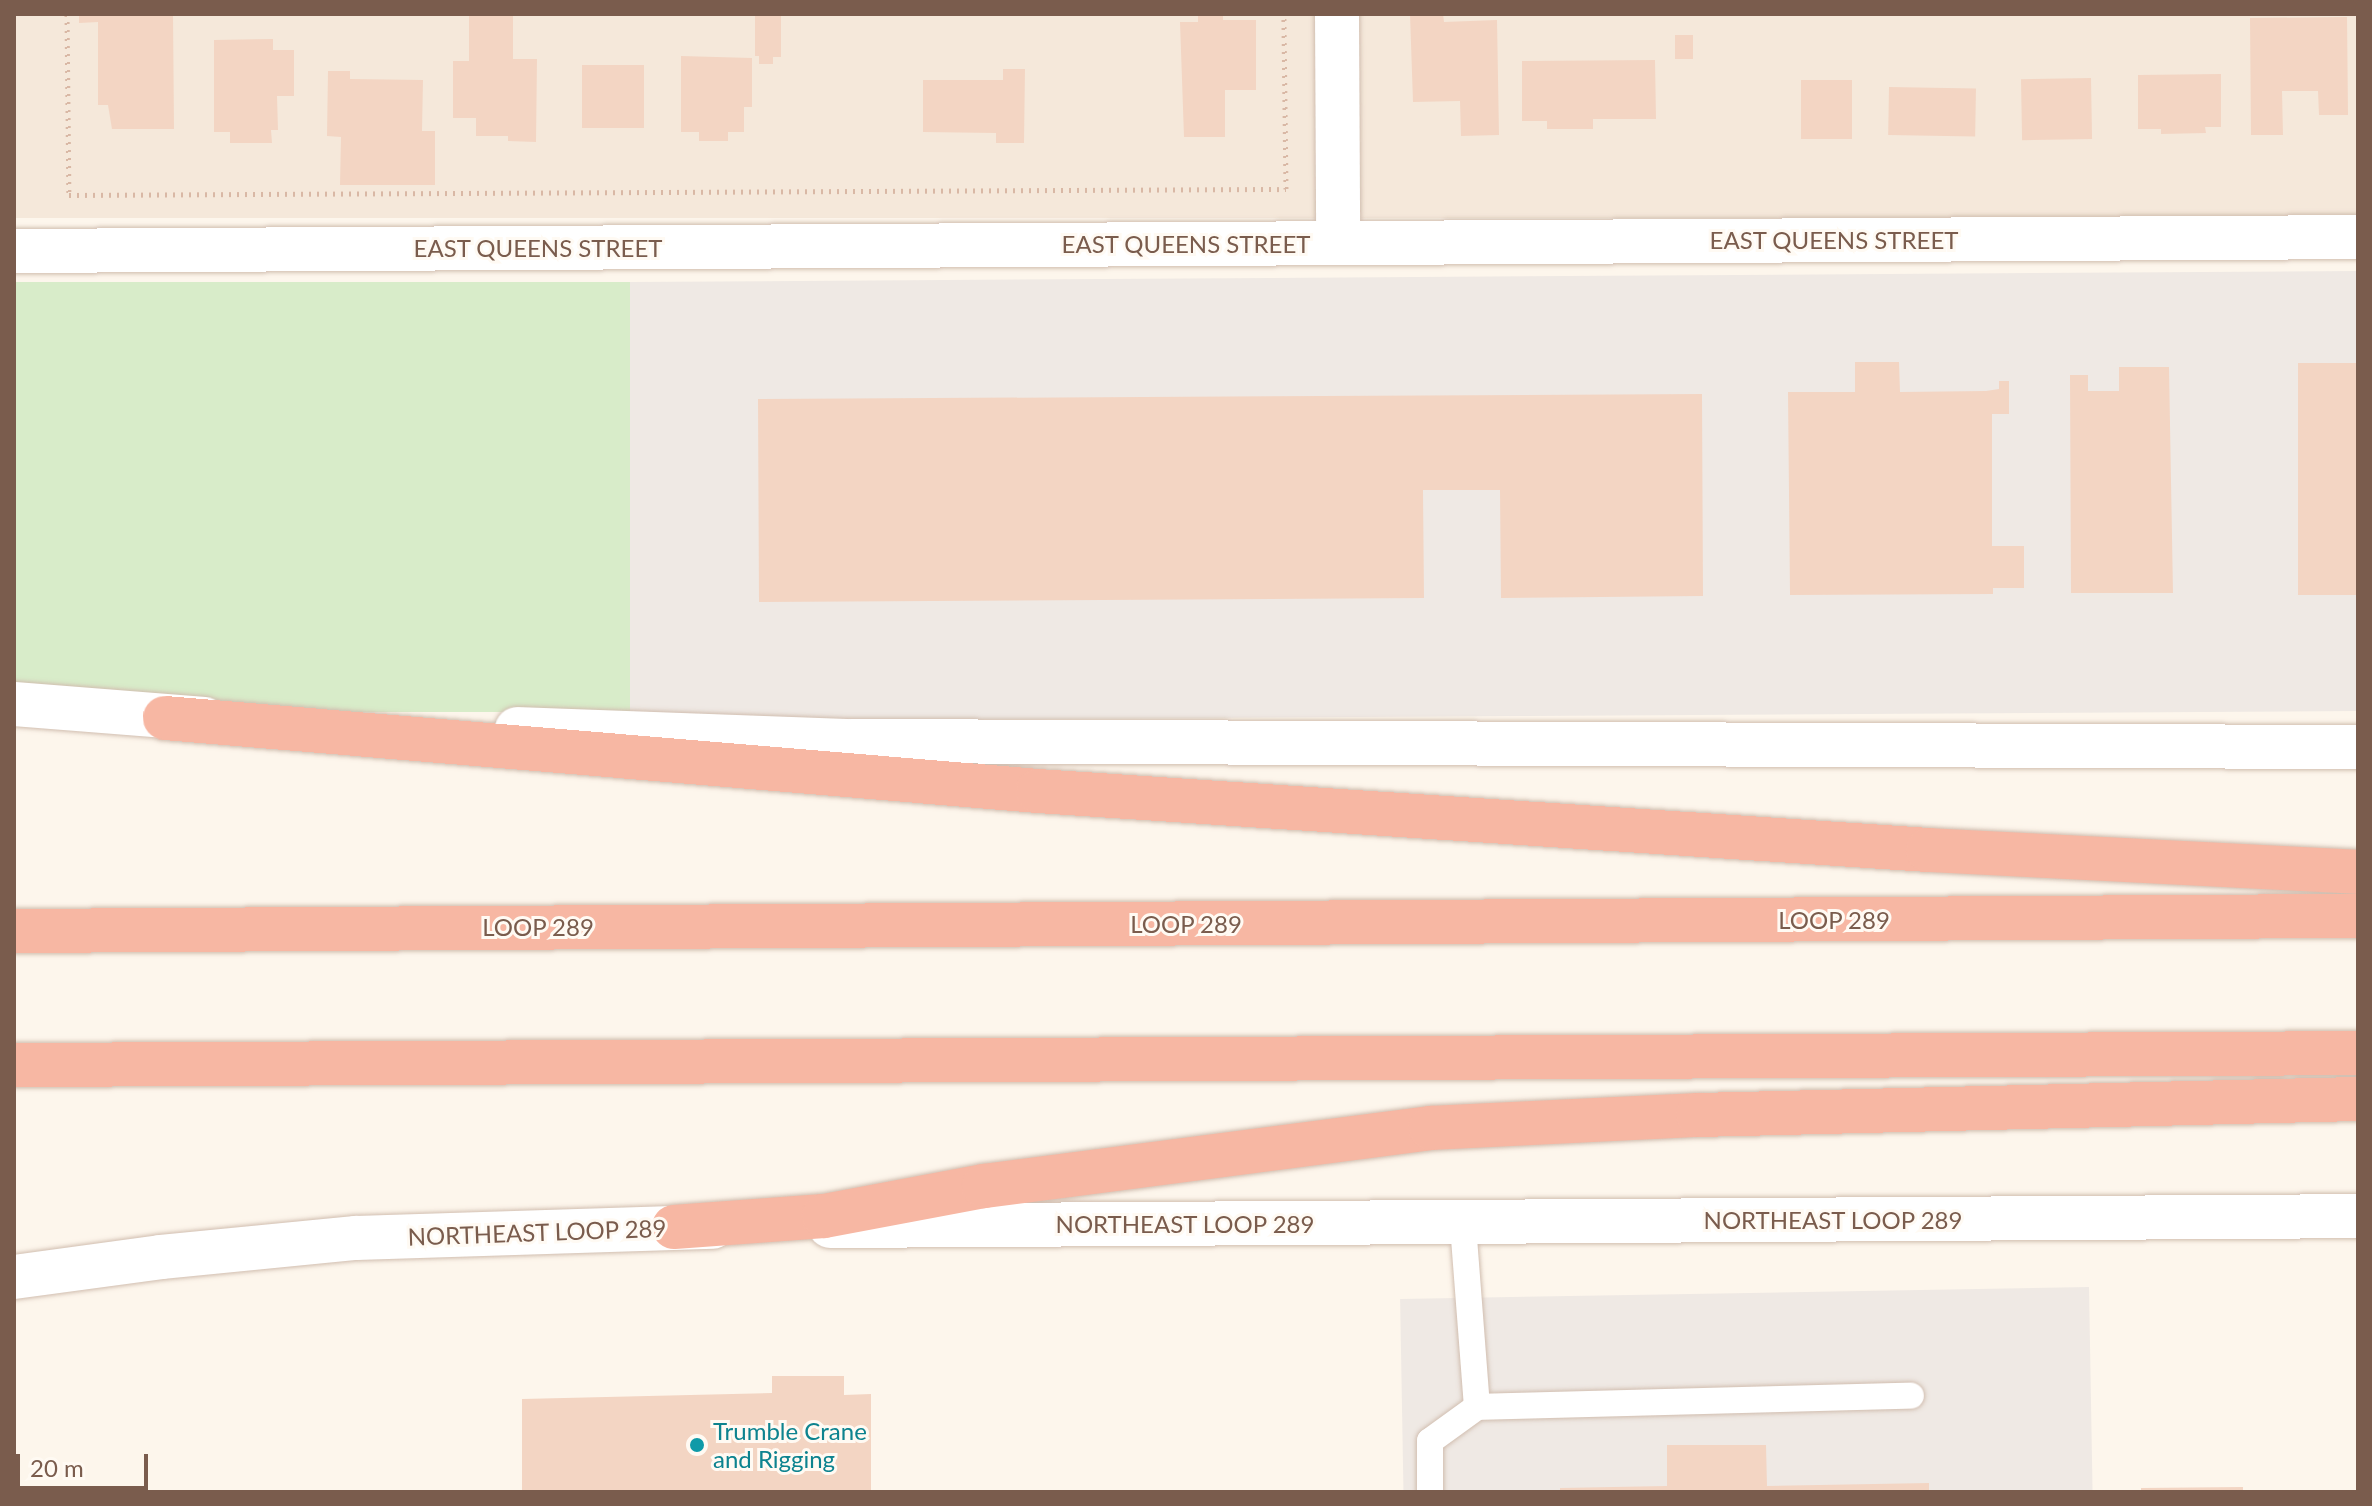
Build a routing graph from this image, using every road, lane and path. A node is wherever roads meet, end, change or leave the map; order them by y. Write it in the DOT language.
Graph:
graph roads {
  1 [pos="67,14"];
  2 [pos="1284,14"];
  3 [pos="1337,14"];
  4 [pos="2358,237"];
  5 [pos="1338,243"];
  6 [pos="14,251"];
  7 [pos="14,704"];
  8 [pos="165,718"];
  9 [pos="2358,747"];
  10 [pos="2358,872"];
  11 [pos="2358,916"];
  12 [pos="14,931"];
  13 [pos="2358,1053"];
  14 [pos="14,1065"];
  15 [pos="2358,1099"];
  16 [pos="2358,1216"];
  17 [pos="1463,1223"];
  18 [pos="674,1227"];
  19 [pos="14,1277"];
  20 [pos="1911,1396"];
  21 [pos="1477,1407"];
  22 [pos="1430,1492"];
  1 -- 2 [label="path"];
  3 -- 5 [label="main road"];
  4 -- 5 [label="main road, EAST QUEENS STREET"];
  5 -- 6 [label="main road, EAST QUEENS STREET"];
  7 -- 8 [label="main road"];
  8 -- 9 [label="main road"];
  8 -- 10 [label="highway"];
  11 -- 12 [label="highway, LOOP 289"];
  13 -- 14 [label="highway"];
  15 -- 18 [label="highway"];
  16 -- 17 [label="main road, NORTHEAST LOOP 289"];
  17 -- 18 [label="main road, NORTHEAST LOOP 289"];
  17 -- 21 [label="lane"];
  18 -- 19 [label="main road, NORTHEAST LOOP 289"];
  20 -- 21 [label="lane"];
  21 -- 22 [label="lane"];
}
